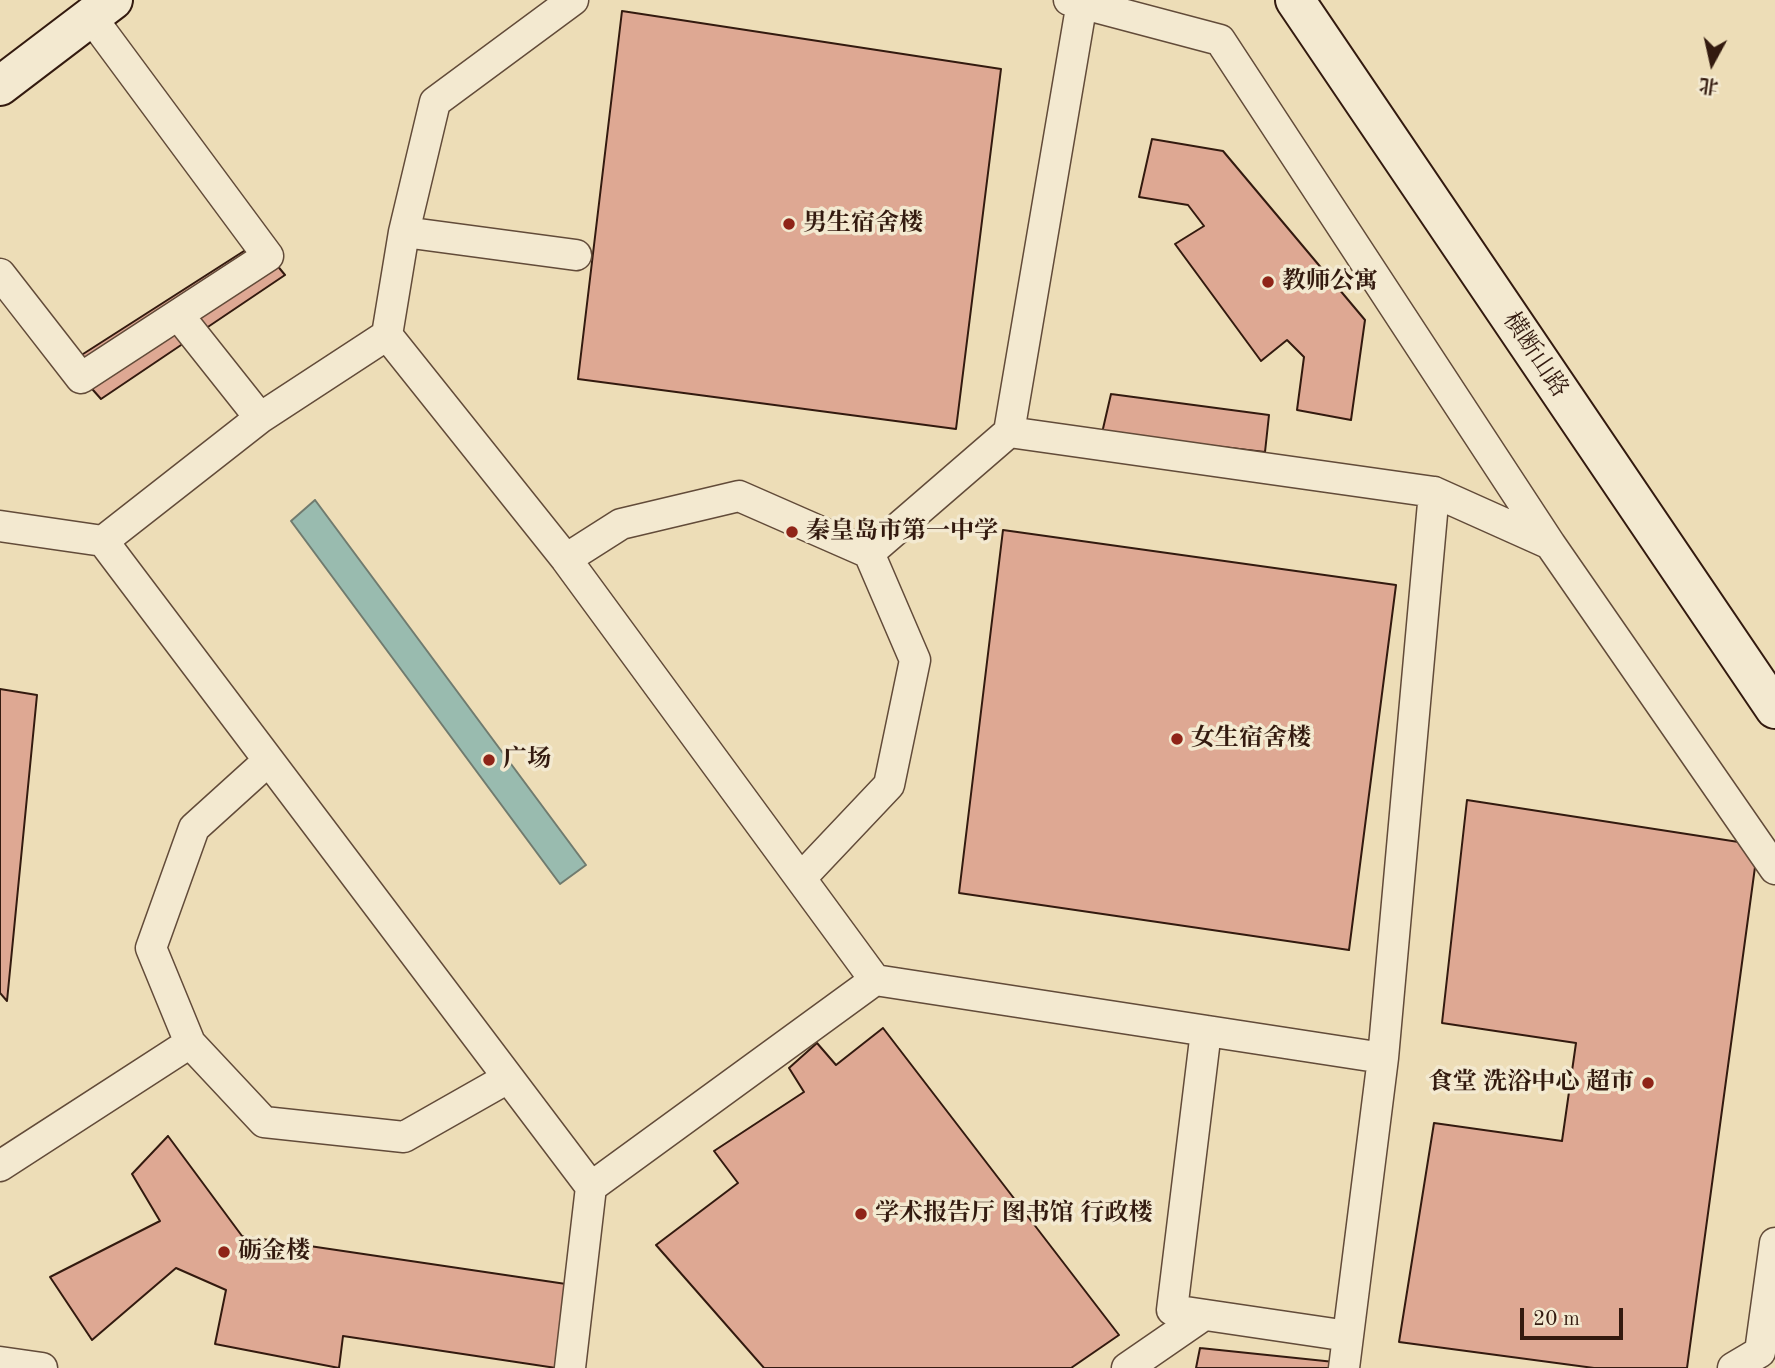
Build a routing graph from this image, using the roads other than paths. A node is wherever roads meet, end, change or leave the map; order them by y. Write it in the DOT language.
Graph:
graph roads {
  1 [pos="573,0"];
  2 [pos="1295,0"];
  3 [pos="1076,1"];
  4 [pos="102,8"];
  5 [pos="0,86"];
  6 [pos="404,232"];
  7 [pos="576,255"];
  8 [pos="0,274"];
  9 [pos="179,316"];
  10 [pos="387,335"];
  11 [pos="260,418"];
  12 [pos="1009,432"];
  13 [pos="1434,492"];
  14 [pos="0,526"];
  15 [pos="103,541"];
  16 [pos="1550,544"];
  17 [pos="869,553"];
  18 [pos="566,559"];
  19 [pos="1775,709"];
  20 [pos="268,761"];
  21 [pos="1775,869"];
  22 [pos="800,878"];
  23 [pos="876,980"];
  24 [pos="1206,1031"];
  25 [pos="190,1043"];
  26 [pos="1383,1058"];
  27 [pos="508,1078"];
  28 [pos="0,1166"];
  29 [pos="591,1187"];
  30 [pos="1775,1243"];
  31 [pos="1204,1315"];
  32 [pos="1348,1336"];
  33 [pos="0,1362"];
  34 [pos="42,1368"];
  35 [pos="570,1368"];
  36 [pos="1127,1368"];
  37 [pos="1344,1368"];
  38 [pos="1733,1368"];
  1 -- 6 [label="street"];
  2 -- 19 [label="main road, 横断山路"];
  3 -- 12 [label="street"];
  3 -- 16 [label="street"];
  4 -- 5 [label="main road"];
  4 -- 9 [label="street"];
  6 -- 7 [label="street"];
  6 -- 10 [label="street"];
  8 -- 9 [label="street"];
  9 -- 11 [label="street"];
  10 -- 11 [label="street"];
  10 -- 18 [label="street"];
  11 -- 15 [label="street"];
  12 -- 13 [label="street"];
  12 -- 17 [label="street"];
  13 -- 16 [label="street"];
  13 -- 26 [label="street"];
  14 -- 15 [label="street"];
  15 -- 20 [label="street"];
  16 -- 21 [label="street"];
  17 -- 18 [label="street"];
  17 -- 22 [label="street"];
  18 -- 22 [label="street"];
  20 -- 25 [label="street"];
  20 -- 27 [label="street"];
  22 -- 23 [label="street"];
  23 -- 24 [label="street"];
  23 -- 29 [label="street"];
  24 -- 26 [label="street"];
  24 -- 31 [label="street"];
  25 -- 27 [label="street"];
  25 -- 28 [label="street"];
  26 -- 32 [label="street"];
  27 -- 29 [label="street"];
  29 -- 35 [label="street"];
  30 -- 38 [label="street"];
  31 -- 32 [label="street"];
  31 -- 36 [label="street"];
  32 -- 37 [label="street"];
  33 -- 34 [label="street"];
}
